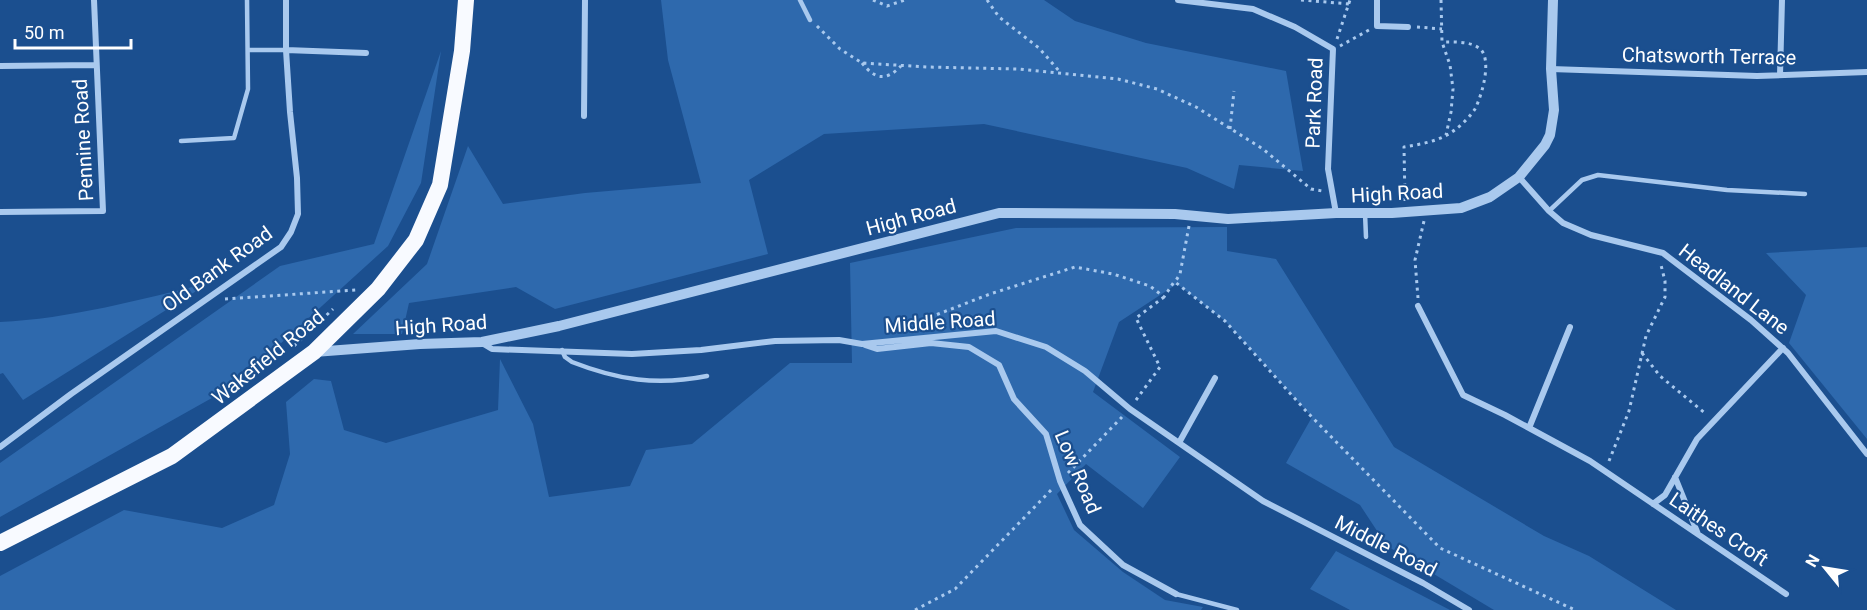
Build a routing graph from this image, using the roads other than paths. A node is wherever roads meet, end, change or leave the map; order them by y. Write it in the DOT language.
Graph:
graph roads {
  1 [pos="94,0"];
  2 [pos="247,0"];
  3 [pos="286,0"];
  4 [pos="466,0"];
  5 [pos="585,0"];
  6 [pos="800,0"];
  7 [pos="1178,0"];
  8 [pos="1377,0"];
  9 [pos="1552,0"];
  10 [pos="1782,0"];
  11 [pos="810,20"];
  12 [pos="1408,27"];
  13 [pos="248,50"];
  14 [pos="286,50"];
  15 [pos="366,53"];
  16 [pos="96,65"];
  17 [pos="0,66"];
  18 [pos="1551,69"];
  19 [pos="1867,72"];
  20 [pos="1780,75"];
  21 [pos="584,116"];
  22 [pos="181,141"];
  23 [pos="1519,177"];
  24 [pos="1805,194"];
  25 [pos="1549,211"];
  26 [pos="0,212"];
  27 [pos="1336,213"];
  28 [pos="1365,213"];
  29 [pos="1366,237"];
  30 [pos="1418,306"];
  31 [pos="1570,327"];
  32 [pos="482,342"];
  33 [pos="862,344"];
  34 [pos="1783,348"];
  35 [pos="562,350"];
  36 [pos="314,352"];
  37 [pos="707,376"];
  38 [pos="1215,378"];
  39 [pos="1529,428"];
  40 [pos="1180,441"];
  41 [pos="0,447"];
  42 [pos="1867,453"];
  43 [pos="1676,477"];
  44 [pos="1653,504"];
  45 [pos="1698,535"];
  46 [pos="0,543"];
  47 [pos="1176,594"];
  48 [pos="1786,594"];
  49 [pos="1237,610"];
  50 [pos="1469,610"];
  1 -- 16 [label="street, Pennine Road"];
  2 -- 13 [label="lane"];
  3 -- 14 [label="street, Old Bank Road"];
  4 -- 36 [label="highway, Wakefield Road"];
  5 -- 21 [label="street"];
  6 -- 11 [label="lane"];
  7 -- 27 [label="street, Park Road"];
  8 -- 12 [label="street"];
  9 -- 18 [label="street, High Road"];
  10 -- 20 [label="street"];
  13 -- 14 [label="lane"];
  13 -- 22 [label="lane"];
  14 -- 15 [label="street"];
  14 -- 41 [label="street, Old Bank Road"];
  16 -- 17 [label="street"];
  16 -- 26 [label="street, Pennine Road"];
  18 -- 20 [label="street, Chatsworth Terrace"];
  18 -- 23 [label="street, High Road"];
  19 -- 20 [label="street, Chatsworth Terrace"];
  23 -- 25 [label="street, Headland Lane"];
  23 -- 28 [label="street, High Road"];
  24 -- 25 [label="lane"];
  25 -- 34 [label="street, Headland Lane"];
  27 -- 28 [label="street, High Road"];
  27 -- 32 [label="street, High Road"];
  28 -- 29 [label="lane"];
  30 -- 39 [label="street"];
  31 -- 39 [label="street"];
  32 -- 35 [label="street, Middle Road"];
  32 -- 36 [label="street, High Road"];
  33 -- 35 [label="street, Middle Road"];
  33 -- 40 [label="street, Middle Road"];
  33 -- 47 [label="street, Low Road"];
  34 -- 42 [label="street, Headland Lane"];
  34 -- 43 [label="street, Laithes Croft"];
  35 -- 37 [label="lane"];
  36 -- 46 [label="highway, Wakefield Road"];
  38 -- 40 [label="street"];
  39 -- 44 [label="street"];
  40 -- 50 [label="street, Middle Road"];
  43 -- 44 [label="street, Laithes Croft"];
  43 -- 45 [label="street"];
  44 -- 45 [label="street, Laithes Croft"];
  45 -- 48 [label="street, Laithes Croft"];
  47 -- 49 [label="lane"];
}
